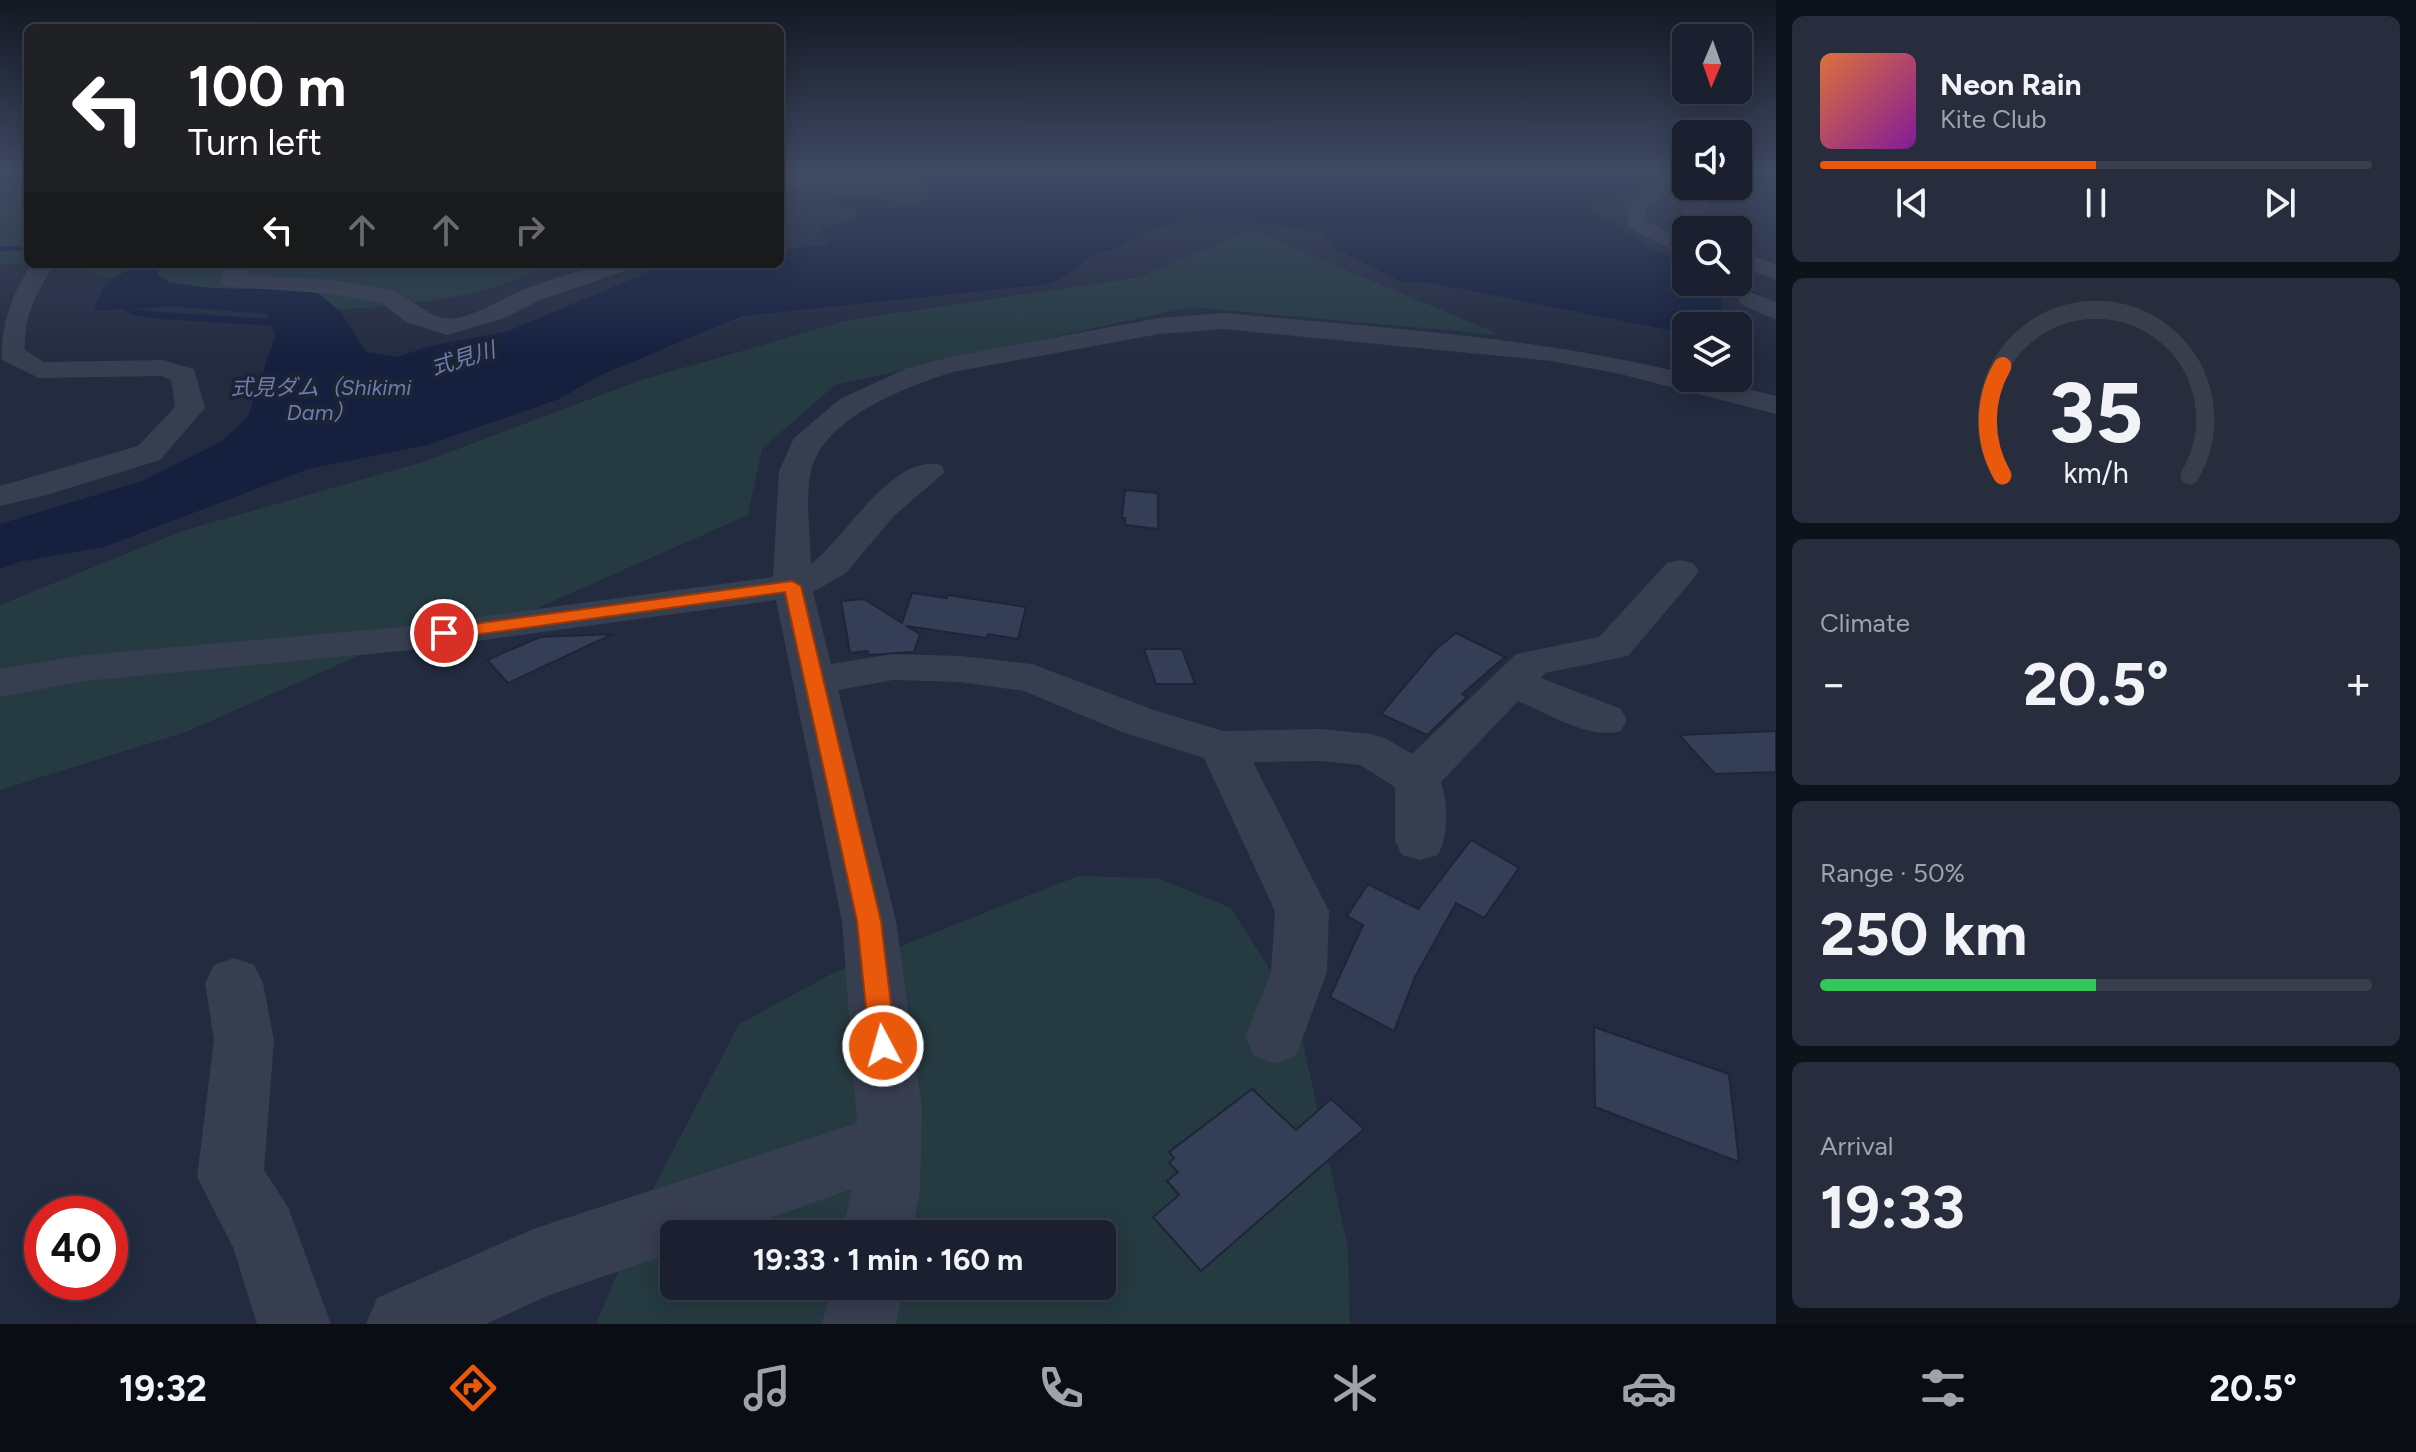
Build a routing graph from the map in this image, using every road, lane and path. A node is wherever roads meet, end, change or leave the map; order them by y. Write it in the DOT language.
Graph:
graph roads {
  1 [pos="1752,263"];
  2 [pos="42,268"];
  3 [pos="235,268"];
  4 [pos="610,268"];
  5 [pos="1776,273"];
  6 [pos="1752,275"];
  7 [pos="1776,283"];
  8 [pos="1750,299"];
  9 [pos="1776,312"];
  10 [pos="1776,405"];
  11 [pos="929,472"];
  12 [pos="0,496"];
  13 [pos="1680,571"];
  14 [pos="792,586"];
  15 [pos="814,680"];
  16 [pos="1511,682"];
  17 [pos="0,683"];
  18 [pos="1605,720"];
  19 [pos="1222,747"];
  20 [pos="1416,778"];
  21 [pos="1420,841"];
  22 [pos="234,983"];
  23 [pos="1275,1037"];
  24 [pos="888,1145"];
  25 [pos="880,1220"];
  26 [pos="865,1300"];
  27 [pos="294,1324"];
  28 [pos="403,1324"];
  29 [pos="859,1324"];
  1 -- 5 [label="street"];
  2 -- 12 [label="street"];
  3 -- 4 [label="street"];
  6 -- 7 [label="street"];
  8 -- 9 [label="street"];
  10 -- 14 [label="street"];
  11 -- 14 [label="street"];
  13 -- 16 [label="street"];
  14 -- 15 [label="street"];
  14 -- 17 [label="street"];
  15 -- 19 [label="street"];
  15 -- 24 [label="street"];
  16 -- 18 [label="street"];
  16 -- 20 [label="street"];
  19 -- 20 [label="street"];
  19 -- 23 [label="street"];
  20 -- 21 [label="street"];
  22 -- 27 [label="street"];
  24 -- 25 [label="street"];
  24 -- 28 [label="street"];
  26 -- 29 [label="street"];
}
